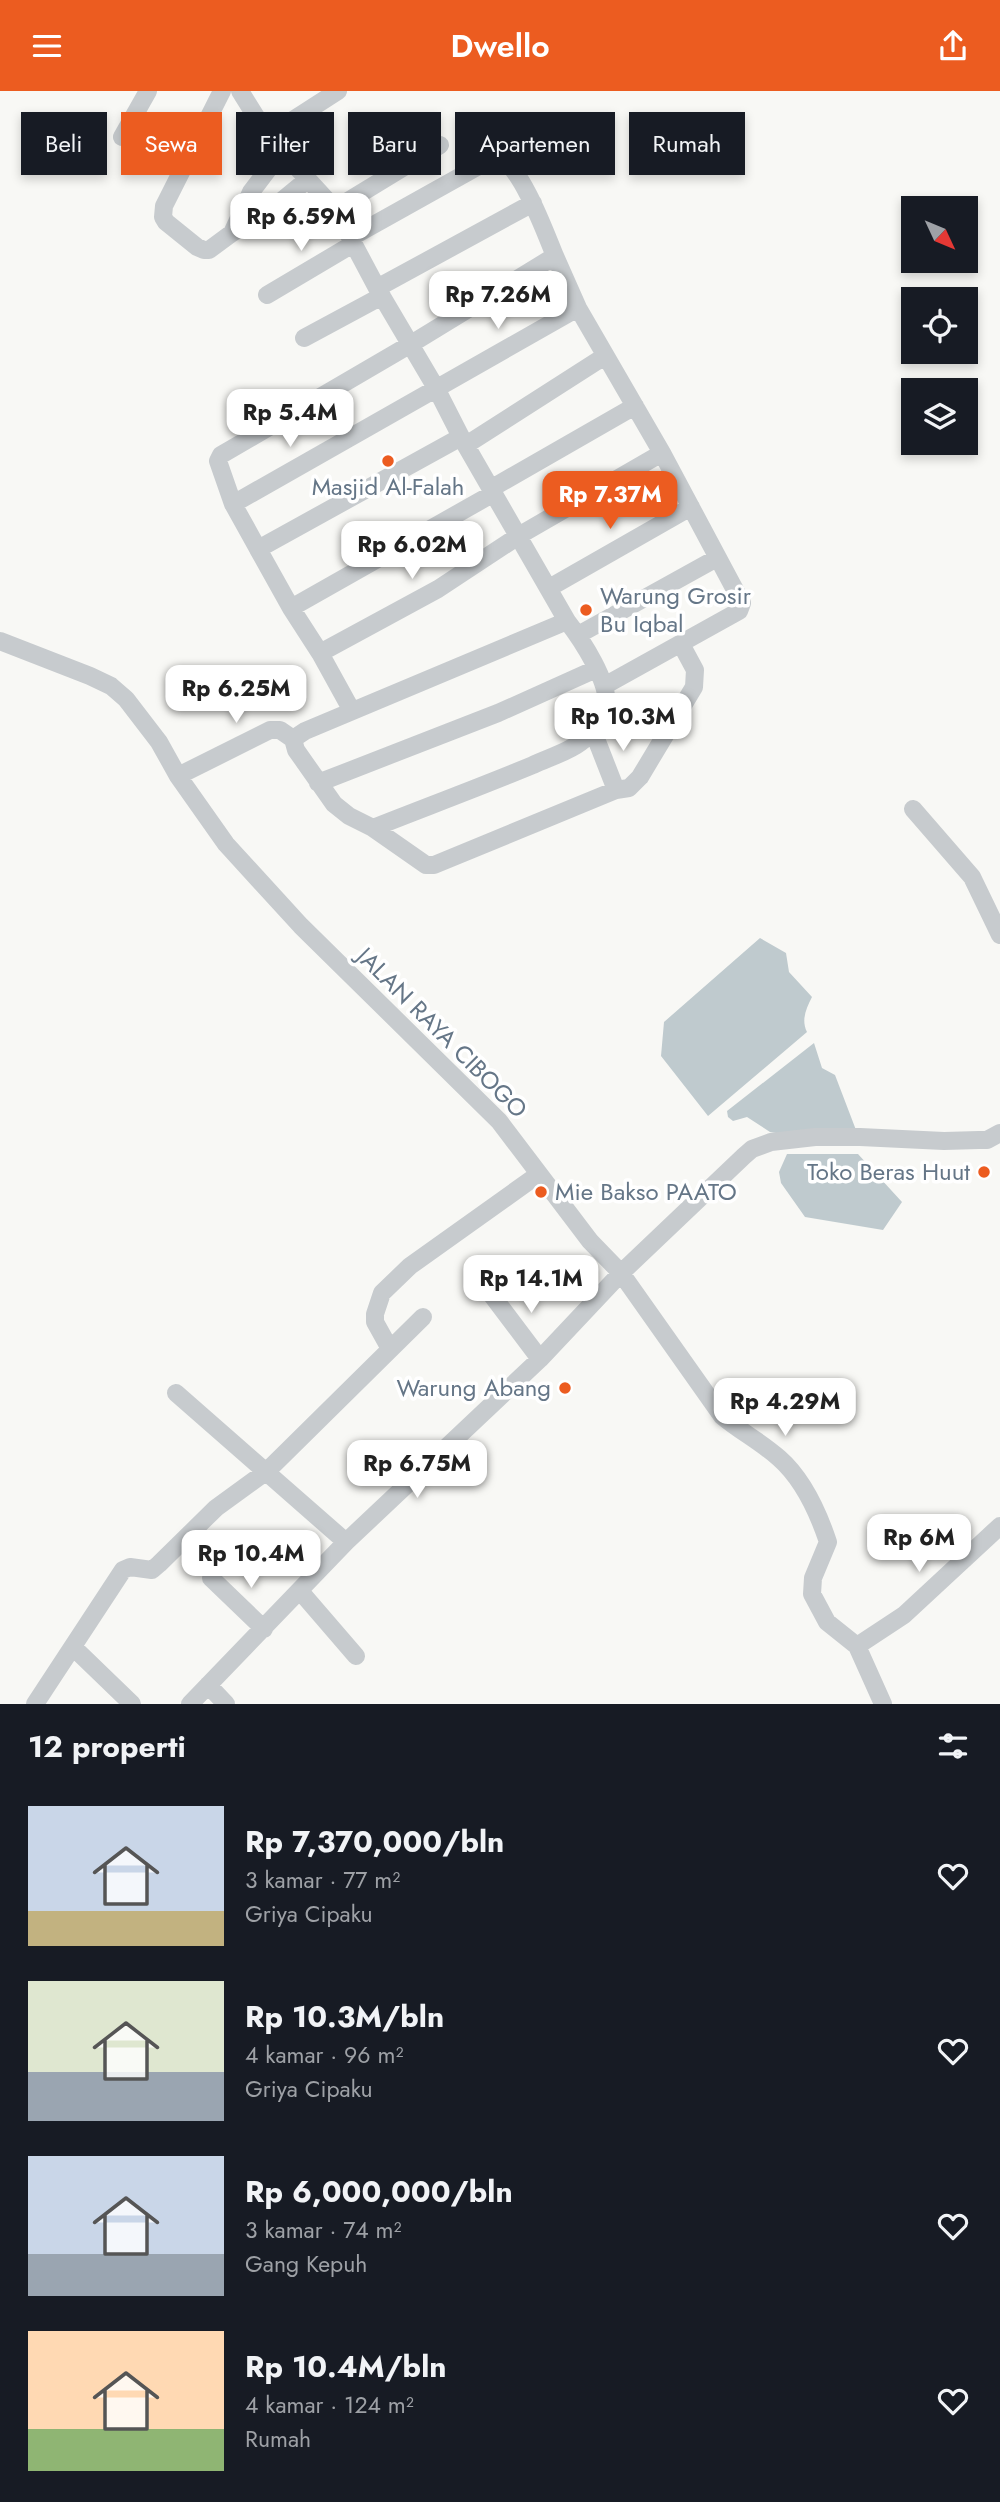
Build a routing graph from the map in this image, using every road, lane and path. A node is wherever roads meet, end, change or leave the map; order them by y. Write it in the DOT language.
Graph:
graph roads {
  1 [pos="148,91"];
  2 [pos="222,91"];
  3 [pos="240,91"];
  4 [pos="338,91"];
  5 [pos="136,112"];
  6 [pos="253,112"];
  7 [pos="305,112"];
  8 [pos="264,175"];
  9 [pos="303,175"];
  10 [pos="391,175"];
  11 [pos="307,180"];
  12 [pos="533,203"];
  13 [pos="335,209"];
  14 [pos="232,233"];
  15 [pos="352,241"];
  16 [pos="555,256"];
  17 [pos="379,292"];
  18 [pos="267,295"];
  19 [pos="578,308"];
  20 [pos="304,338"];
  21 [pos="411,344"];
  22 [pos="605,356"];
  23 [pos="436,388"];
  24 [pos="635,406"];
  25 [pos="464,441"];
  26 [pos="662,453"];
  27 [pos="493,490"];
  28 [pos="233,504"];
  29 [pos="691,507"];
  30 [pos="520,535"];
  31 [pos="258,549"];
  32 [pos="717,558"];
  33 [pos="549,588"];
  34 [pos="291,608"];
  35 [pos="567,621"];
  36 [pos="579,635"];
  37 [pos="0,641"];
  38 [pos="681,644"];
  39 [pos="320,653"];
  40 [pos="596,670"];
  41 [pos="604,687"];
  42 [pos="352,711"];
  43 [pos="593,731"];
  44 [pos="293,739"];
  45 [pos="178,776"];
  46 [pos="318,783"];
  47 [pos="616,790"];
  48 [pos="913,809"];
  49 [pos="373,828"];
  50 [pos="1000,935"];
  51 [pos="1000,1133"];
  52 [pos="539,1174"];
  53 [pos="621,1273"];
  54 [pos="491,1294"];
  55 [pos="423,1317"];
  56 [pos="390,1349"];
  57 [pos="540,1359"];
  58 [pos="176,1393"];
  59 [pos="267,1471"];
  60 [pos="1000,1527"];
  61 [pos="346,1542"];
  62 [pos="211,1578"];
  63 [pos="300,1591"];
  64 [pos="264,1629"];
  65 [pos="857,1646"];
  66 [pos="73,1647"];
  67 [pos="356,1656"];
  68 [pos="208,1685"];
  69 [pos="35,1704"];
  70 [pos="132,1704"];
  71 [pos="190,1704"];
  72 [pos="226,1704"];
  73 [pos="883,1704"];
  1 -- 5 [label="street"];
  2 -- 14 [label="street"];
  3 -- 6 [label="street"];
  4 -- 7 [label="street"];
  8 -- 14 [label="street"];
  9 -- 11 [label="street"];
  10 -- 13 [label="street"];
  11 -- 13 [label="street"];
  11 -- 14 [label="street"];
  12 -- 15 [label="street"];
  12 -- 16 [label="street"];
  12 -- 17 [label="street"];
  13 -- 15 [label="street"];
  15 -- 17 [label="street"];
  15 -- 18 [label="street"];
  16 -- 19 [label="street"];
  16 -- 21 [label="street"];
  17 -- 20 [label="street"];
  17 -- 21 [label="street"];
  19 -- 22 [label="street"];
  19 -- 23 [label="street"];
  21 -- 23 [label="street"];
  21 -- 28 [label="street"];
  22 -- 24 [label="street"];
  22 -- 25 [label="street"];
  23 -- 25 [label="street"];
  23 -- 28 [label="street"];
  24 -- 26 [label="street"];
  24 -- 27 [label="street"];
  25 -- 27 [label="street"];
  25 -- 31 [label="street"];
  26 -- 29 [label="street"];
  26 -- 30 [label="street"];
  27 -- 30 [label="street"];
  27 -- 34 [label="street"];
  28 -- 31 [label="street"];
  29 -- 32 [label="street"];
  29 -- 33 [label="street"];
  30 -- 33 [label="street"];
  30 -- 39 [label="street"];
  31 -- 34 [label="street"];
  32 -- 36 [label="street"];
  32 -- 38 [label="street"];
  33 -- 35 [label="street"];
  34 -- 39 [label="street"];
  35 -- 36 [label="street"];
  35 -- 42 [label="street"];
  36 -- 40 [label="street"];
  37 -- 45 [label="street, JALAN RAYA CIBOGO"];
  38 -- 41 [label="street"];
  38 -- 47 [label="street"];
  39 -- 42 [label="street"];
  40 -- 41 [label="street"];
  40 -- 46 [label="street"];
  41 -- 43 [label="street"];
  42 -- 44 [label="street"];
  43 -- 47 [label="street"];
  43 -- 49 [label="street"];
  44 -- 45 [label="street"];
  44 -- 46 [label="street"];
  45 -- 52 [label="street, JALAN RAYA CIBOGO"];
  46 -- 49 [label="street"];
  47 -- 49 [label="street"];
  48 -- 50 [label="street"];
  51 -- 53 [label="street"];
  52 -- 53 [label="street, JALAN RAYA CIBOGO"];
  52 -- 56 [label="street"];
  53 -- 57 [label="street"];
  53 -- 65 [label="street, JALAN RAYA CIBOGO"];
  54 -- 57 [label="street"];
  55 -- 56 [label="street"];
  56 -- 59 [label="street"];
  57 -- 61 [label="street"];
  58 -- 59 [label="street"];
  59 -- 61 [label="street"];
  59 -- 66 [label="street"];
  60 -- 65 [label="street"];
  61 -- 63 [label="street"];
  62 -- 64 [label="street"];
  63 -- 64 [label="street"];
  63 -- 67 [label="street"];
  64 -- 68 [label="street"];
  65 -- 73 [label="street"];
  66 -- 69 [label="street"];
  66 -- 70 [label="street"];
  68 -- 71 [label="street"];
  68 -- 72 [label="street"];
}
